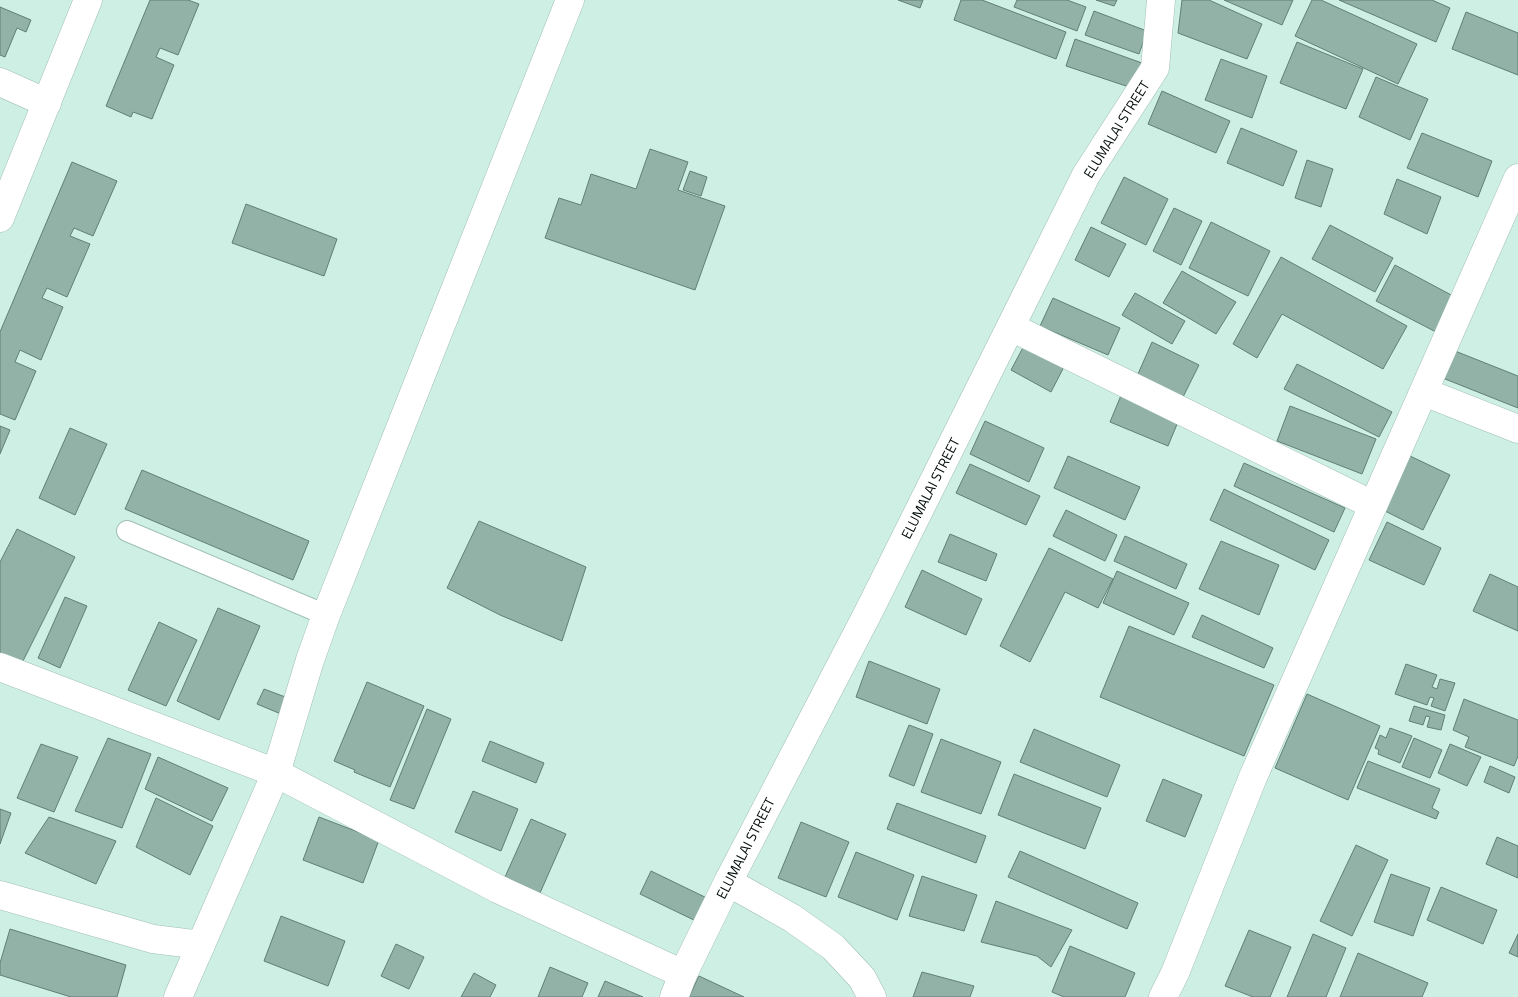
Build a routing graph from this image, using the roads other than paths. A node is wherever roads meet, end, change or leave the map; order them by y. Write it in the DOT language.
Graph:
graph roads {
  1 [pos="570,0"];
  2 [pos="1161,0"];
  3 [pos="84,2"];
  4 [pos="0,82"];
  5 [pos="47,103"];
  6 [pos="1518,178"];
  7 [pos="0,218"];
  8 [pos="1011,327"];
  9 [pos="1424,392"];
  10 [pos="1518,429"];
  11 [pos="1373,505"];
  12 [pos="127,531"];
  13 [pos="326,615"];
  14 [pos="0,668"];
  15 [pos="276,773"];
  16 [pos="728,882"];
  17 [pos="0,896"];
  18 [pos="201,945"];
  19 [pos="678,986"];
  20 [pos="178,997"];
  21 [pos="872,997"];
  22 [pos="1164,997"];
  1 -- 13 [label="street"];
  2 -- 8 [label="street, ELUMALAI STREET"];
  3 -- 5 [label="street"];
  4 -- 5 [label="street"];
  5 -- 7 [label="street"];
  6 -- 9 [label="street"];
  8 -- 11 [label="street"];
  8 -- 16 [label="street, ELUMALAI STREET"];
  9 -- 10 [label="street"];
  9 -- 11 [label="street"];
  11 -- 22 [label="street"];
  12 -- 13 [label="lane"];
  13 -- 15 [label="street"];
  14 -- 15 [label="street"];
  15 -- 18 [label="street"];
  15 -- 19 [label="street"];
  16 -- 19 [label="street, ELUMALAI STREET"];
  16 -- 21 [label="street"];
  17 -- 18 [label="street"];
  18 -- 20 [label="street"];
}
